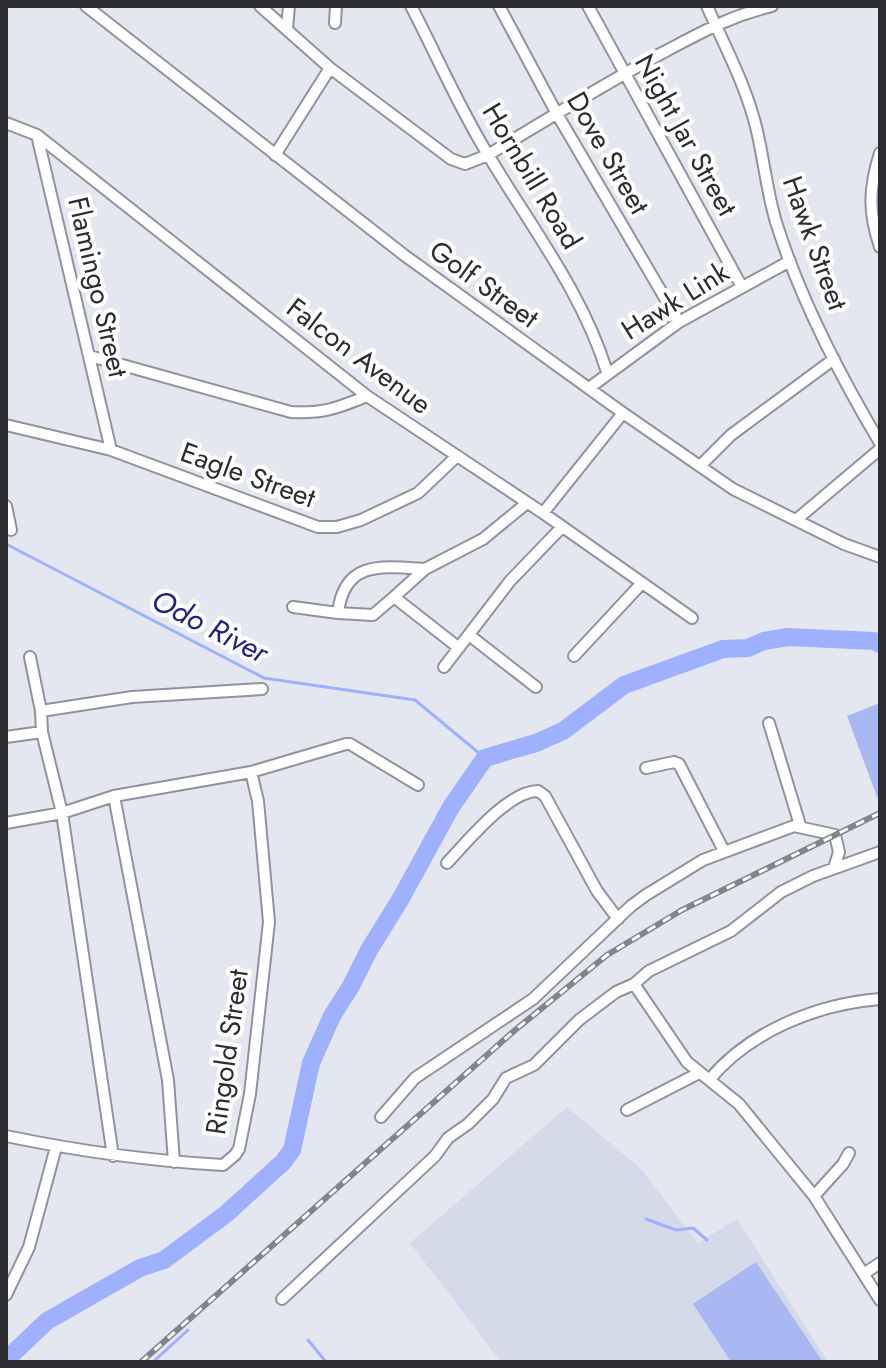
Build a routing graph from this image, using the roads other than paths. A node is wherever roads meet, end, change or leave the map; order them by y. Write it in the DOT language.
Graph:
graph roads {
  1 [pos="86,6"];
  2 [pos="260,6"];
  3 [pos="289,6"];
  4 [pos="336,6"];
  5 [pos="411,6"];
  6 [pos="499,6"];
  7 [pos="588,6"];
  8 [pos="707,6"];
  9 [pos="772,6"];
  10 [pos="335,23"];
  11 [pos="715,25"];
  12 [pos="287,29"];
  13 [pos="330,68"];
  14 [pos="625,73"];
  15 [pos="557,114"];
  16 [pos="6,123"];
  17 [pos="37,135"];
  18 [pos="880,153"];
  19 [pos="275,155"];
  20 [pos="488,155"];
  21 [pos="880,247"];
  22 [pos="790,261"];
  23 [pos="742,287"];
  24 [pos="679,322"];
  25 [pos="90,356"];
  26 [pos="834,359"];
  27 [pos="607,372"];
  28 [pos="589,388"];
  29 [pos="367,396"];
  30 [pos="623,413"];
  31 [pos="6,425"];
  32 [pos="880,446"];
  33 [pos="111,450"];
  34 [pos="457,456"];
  35 [pos="700,466"];
  36 [pos="527,503"];
  37 [pos="6,506"];
  38 [pos="543,513"];
  39 [pos="796,520"];
  40 [pos="562,527"];
  41 [pos="11,530"];
  42 [pos="880,557"];
  43 [pos="425,569"];
  44 [pos="642,583"];
  45 [pos="394,597"];
  46 [pos="293,607"];
  47 [pos="338,613"];
  48 [pos="692,618"];
  49 [pos="469,635"];
  50 [pos="459,648"];
  51 [pos="574,656"];
  52 [pos="30,657"];
  53 [pos="444,667"];
  54 [pos="536,687"];
  55 [pos="262,689"];
  56 [pos="41,711"];
  57 [pos="769,723"];
  58 [pos="42,732"];
  59 [pos="6,737"];
  60 [pos="646,768"];
  61 [pos="251,772"];
  62 [pos="418,785"];
  63 [pos="114,796"];
  64 [pos="62,813"];
  65 [pos="6,823"];
  66 [pos="800,825"];
  67 [pos="724,851"];
  68 [pos="880,852"];
  69 [pos="447,863"];
  70 [pos="834,868"];
  71 [pos="618,919"];
  72 [pos="634,984"];
  73 [pos="880,999"];
  74 [pos="704,1077"];
  75 [pos="627,1110"];
  76 [pos="381,1117"];
  77 [pos="6,1136"];
  78 [pos="56,1147"];
  79 [pos="849,1153"];
  80 [pos="113,1156"];
  81 [pos="174,1162"];
  82 [pos="814,1196"];
  83 [pos="880,1263"];
  84 [pos="865,1273"];
  85 [pos="6,1295"];
  86 [pos="282,1299"];
  87 [pos="880,1300"];
  1 -- 19 [label="street, Golf Street"];
  2 -- 12 [label="street"];
  3 -- 12 [label="street"];
  4 -- 10 [label="street"];
  5 -- 20 [label="street, Hornbill Road"];
  6 -- 15 [label="street, Dove Street"];
  7 -- 14 [label="street, Night Jar Street"];
  8 -- 11 [label="street, Hawk Street"];
  9 -- 11 [label="street"];
  11 -- 14 [label="street"];
  11 -- 22 [label="street, Hawk Street"];
  12 -- 13 [label="street"];
  13 -- 19 [label="street"];
  13 -- 20 [label="street"];
  14 -- 15 [label="street"];
  14 -- 23 [label="street, Night Jar Street"];
  15 -- 20 [label="street"];
  15 -- 24 [label="street, Dove Street"];
  16 -- 17 [label="street, Falcon Avenue"];
  17 -- 25 [label="street, Flamingo Street"];
  17 -- 29 [label="street, Falcon Avenue"];
  18 -- 21 [label="street"];
  19 -- 28 [label="street, Golf Street"];
  20 -- 27 [label="street, Hornbill Road"];
  22 -- 23 [label="street, Hawk Link"];
  22 -- 26 [label="street, Hawk Street"];
  23 -- 24 [label="street, Hawk Link"];
  24 -- 27 [label="street, Hawk Link"];
  25 -- 29 [label="street"];
  25 -- 33 [label="street, Flamingo Street"];
  26 -- 32 [label="street, Hawk Street"];
  26 -- 35 [label="street"];
  27 -- 28 [label="street, Hawk Link"];
  28 -- 30 [label="street, Golf Street"];
  29 -- 34 [label="street, Falcon Avenue"];
  30 -- 35 [label="street, Golf Street"];
  30 -- 38 [label="street"];
  31 -- 33 [label="street, Eagle Street"];
  32 -- 39 [label="street"];
  33 -- 34 [label="street, Eagle Street"];
  34 -- 36 [label="street, Falcon Avenue"];
  35 -- 39 [label="street, Golf Street"];
  36 -- 38 [label="street, Falcon Avenue"];
  36 -- 43 [label="street"];
  37 -- 41 [label="street"];
  38 -- 40 [label="street, Falcon Avenue"];
  39 -- 42 [label="street, Golf Street"];
  40 -- 44 [label="street, Falcon Avenue"];
  40 -- 49 [label="street"];
  43 -- 45 [label="street"];
  43 -- 47 [label="street"];
  44 -- 48 [label="street, Falcon Avenue"];
  44 -- 51 [label="street"];
  45 -- 47 [label="street"];
  45 -- 50 [label="street"];
  46 -- 47 [label="street"];
  49 -- 50 [label="street"];
  49 -- 54 [label="street"];
  50 -- 53 [label="street"];
  52 -- 56 [label="street"];
  55 -- 56 [label="street"];
  56 -- 58 [label="street"];
  57 -- 66 [label="street"];
  58 -- 59 [label="street"];
  58 -- 64 [label="street"];
  60 -- 67 [label="street"];
  61 -- 62 [label="street"];
  61 -- 63 [label="street"];
  61 -- 81 [label="street, Ringold Street"];
  63 -- 64 [label="street"];
  63 -- 81 [label="street"];
  64 -- 65 [label="street"];
  64 -- 80 [label="street"];
  66 -- 67 [label="street"];
  66 -- 70 [label="street"];
  67 -- 71 [label="street"];
  68 -- 70 [label="street"];
  69 -- 71 [label="street"];
  70 -- 72 [label="street"];
  71 -- 76 [label="street"];
  72 -- 74 [label="street"];
  72 -- 86 [label="street"];
  73 -- 74 [label="street"];
  74 -- 75 [label="street"];
  74 -- 82 [label="street"];
  77 -- 78 [label="street, Ringold Street"];
  78 -- 80 [label="street, Ringold Street"];
  78 -- 85 [label="street"];
  79 -- 82 [label="street"];
  80 -- 81 [label="street, Ringold Street"];
  82 -- 84 [label="street"];
  83 -- 84 [label="street"];
  84 -- 87 [label="street"];
}
